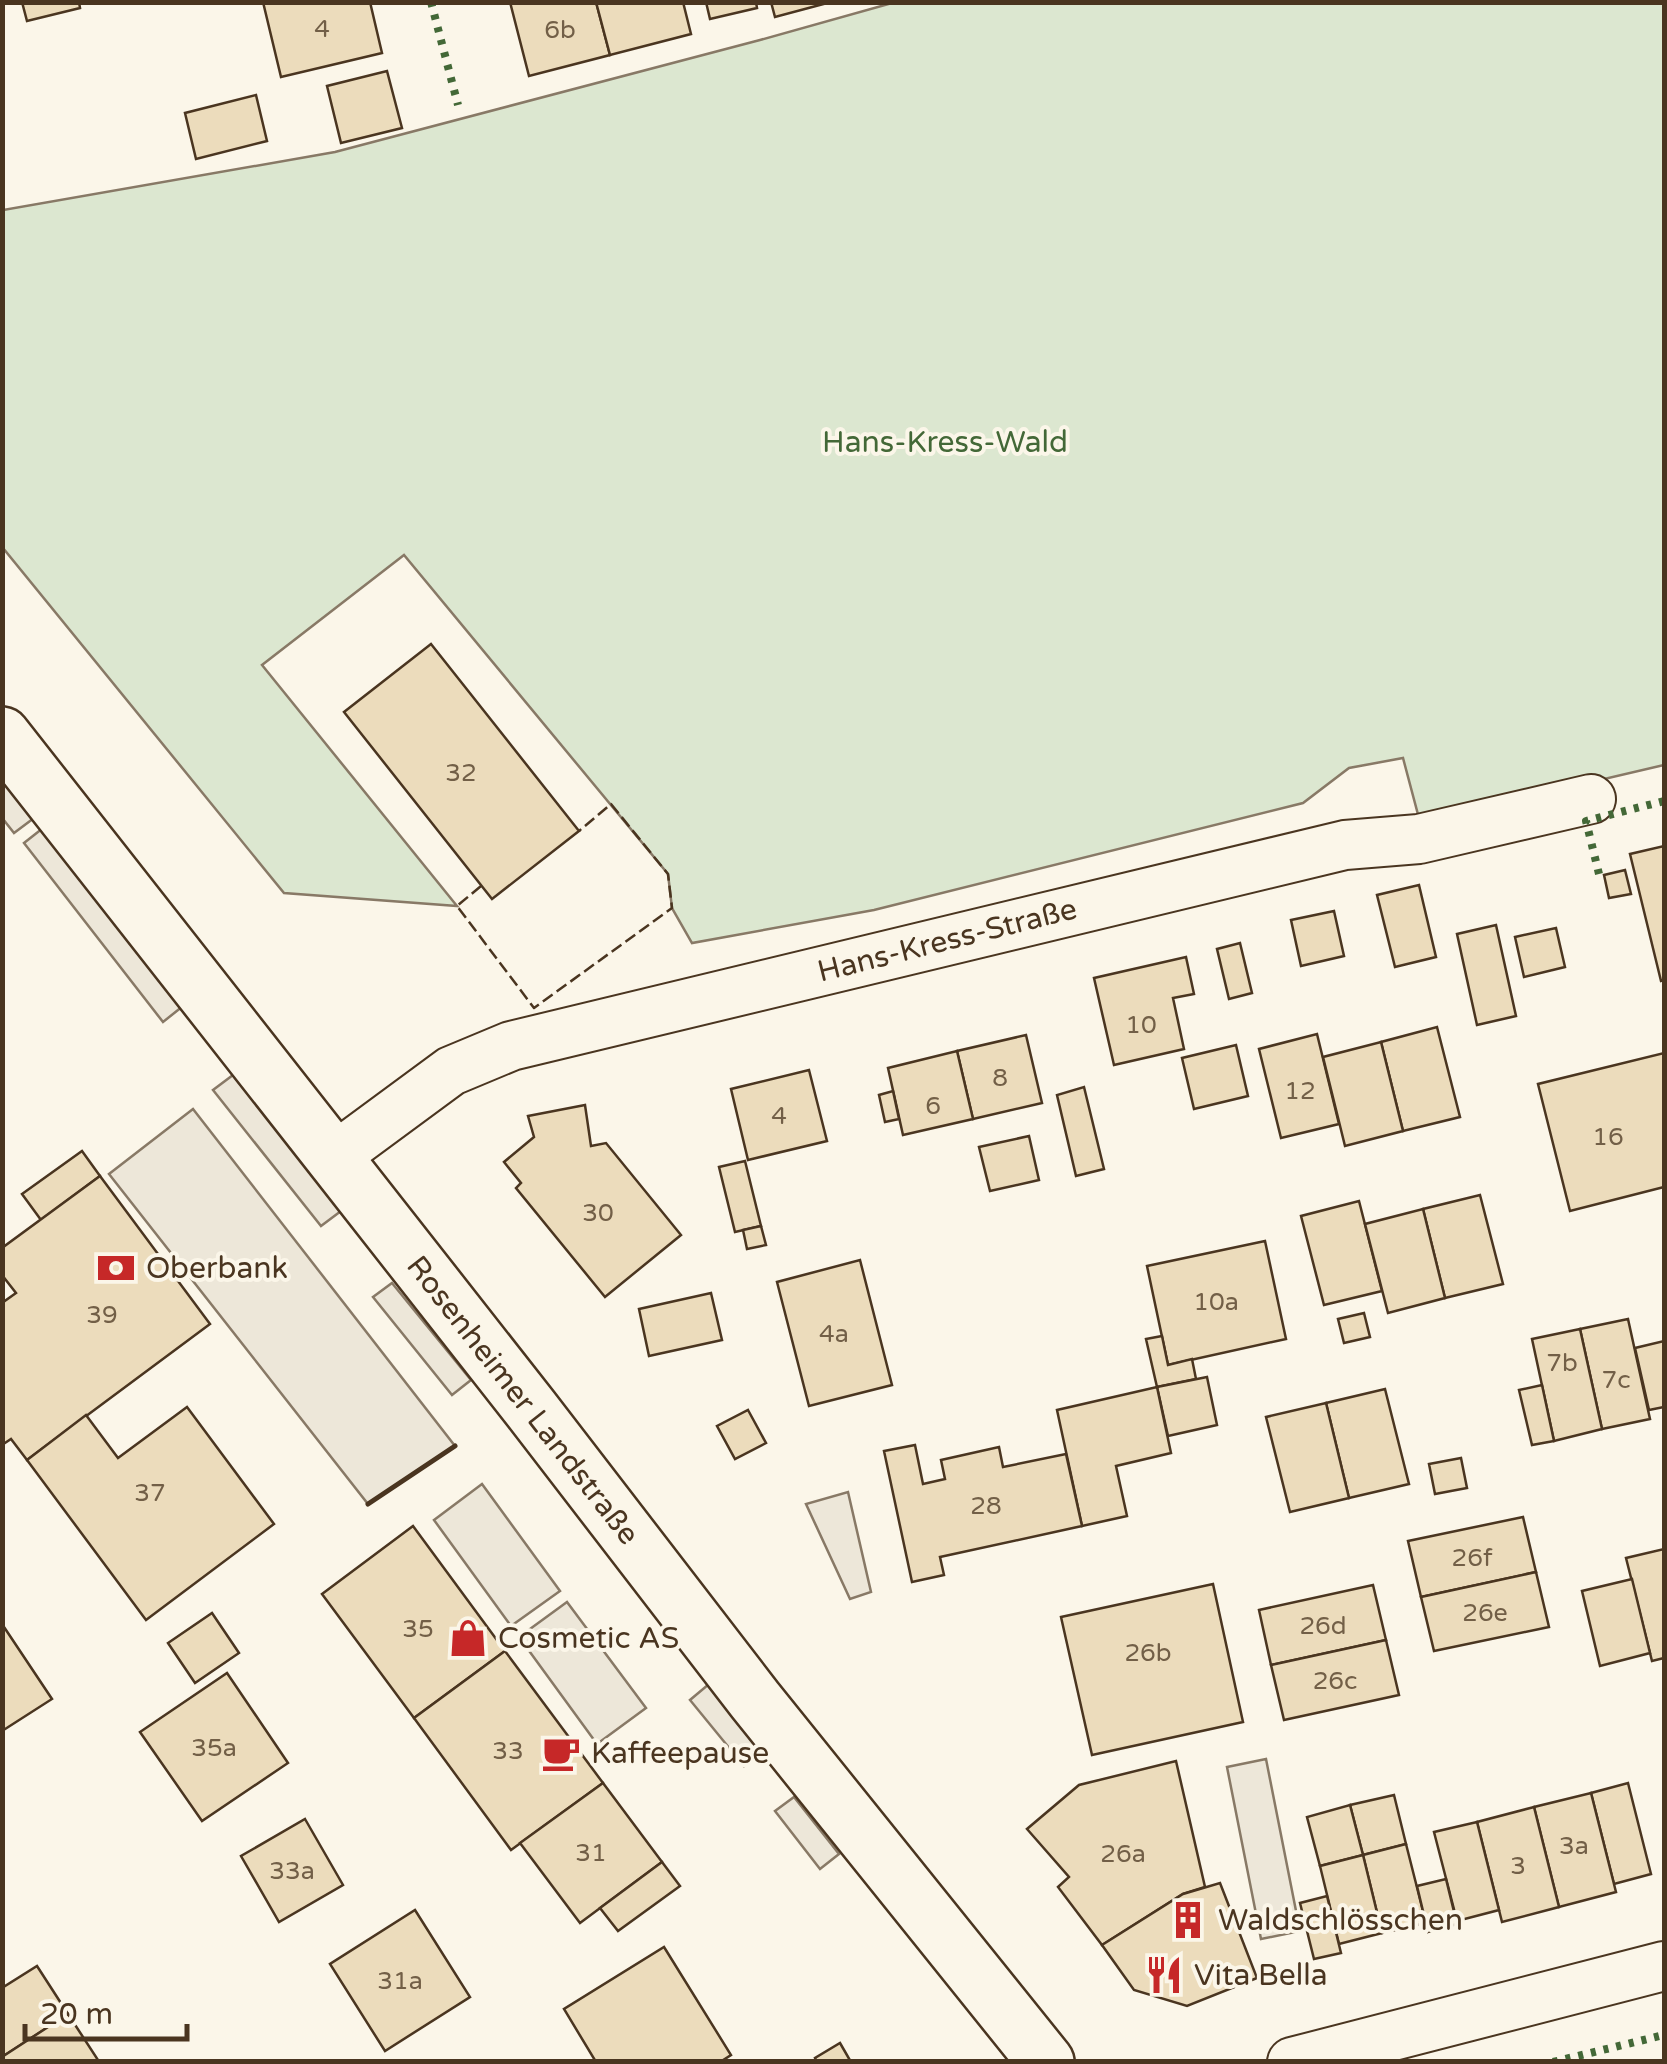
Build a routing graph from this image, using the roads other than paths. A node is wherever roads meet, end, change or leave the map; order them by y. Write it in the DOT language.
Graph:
graph roads {
  1 [pos="2,735"];
  2 [pos="1591,799"];
  3 [pos="333,1158"];
  4 [pos="1664,1966"];
  5 [pos="1046,2062"];
  6 [pos="1292,2062"];
  1 -- 3 [label="main road, Rosenheimer Landstraße"];
  2 -- 3 [label="street, Hans-Kress-Straße"];
  3 -- 5 [label="main road, Rosenheimer Landstraße"];
  4 -- 6 [label="street"];
}
